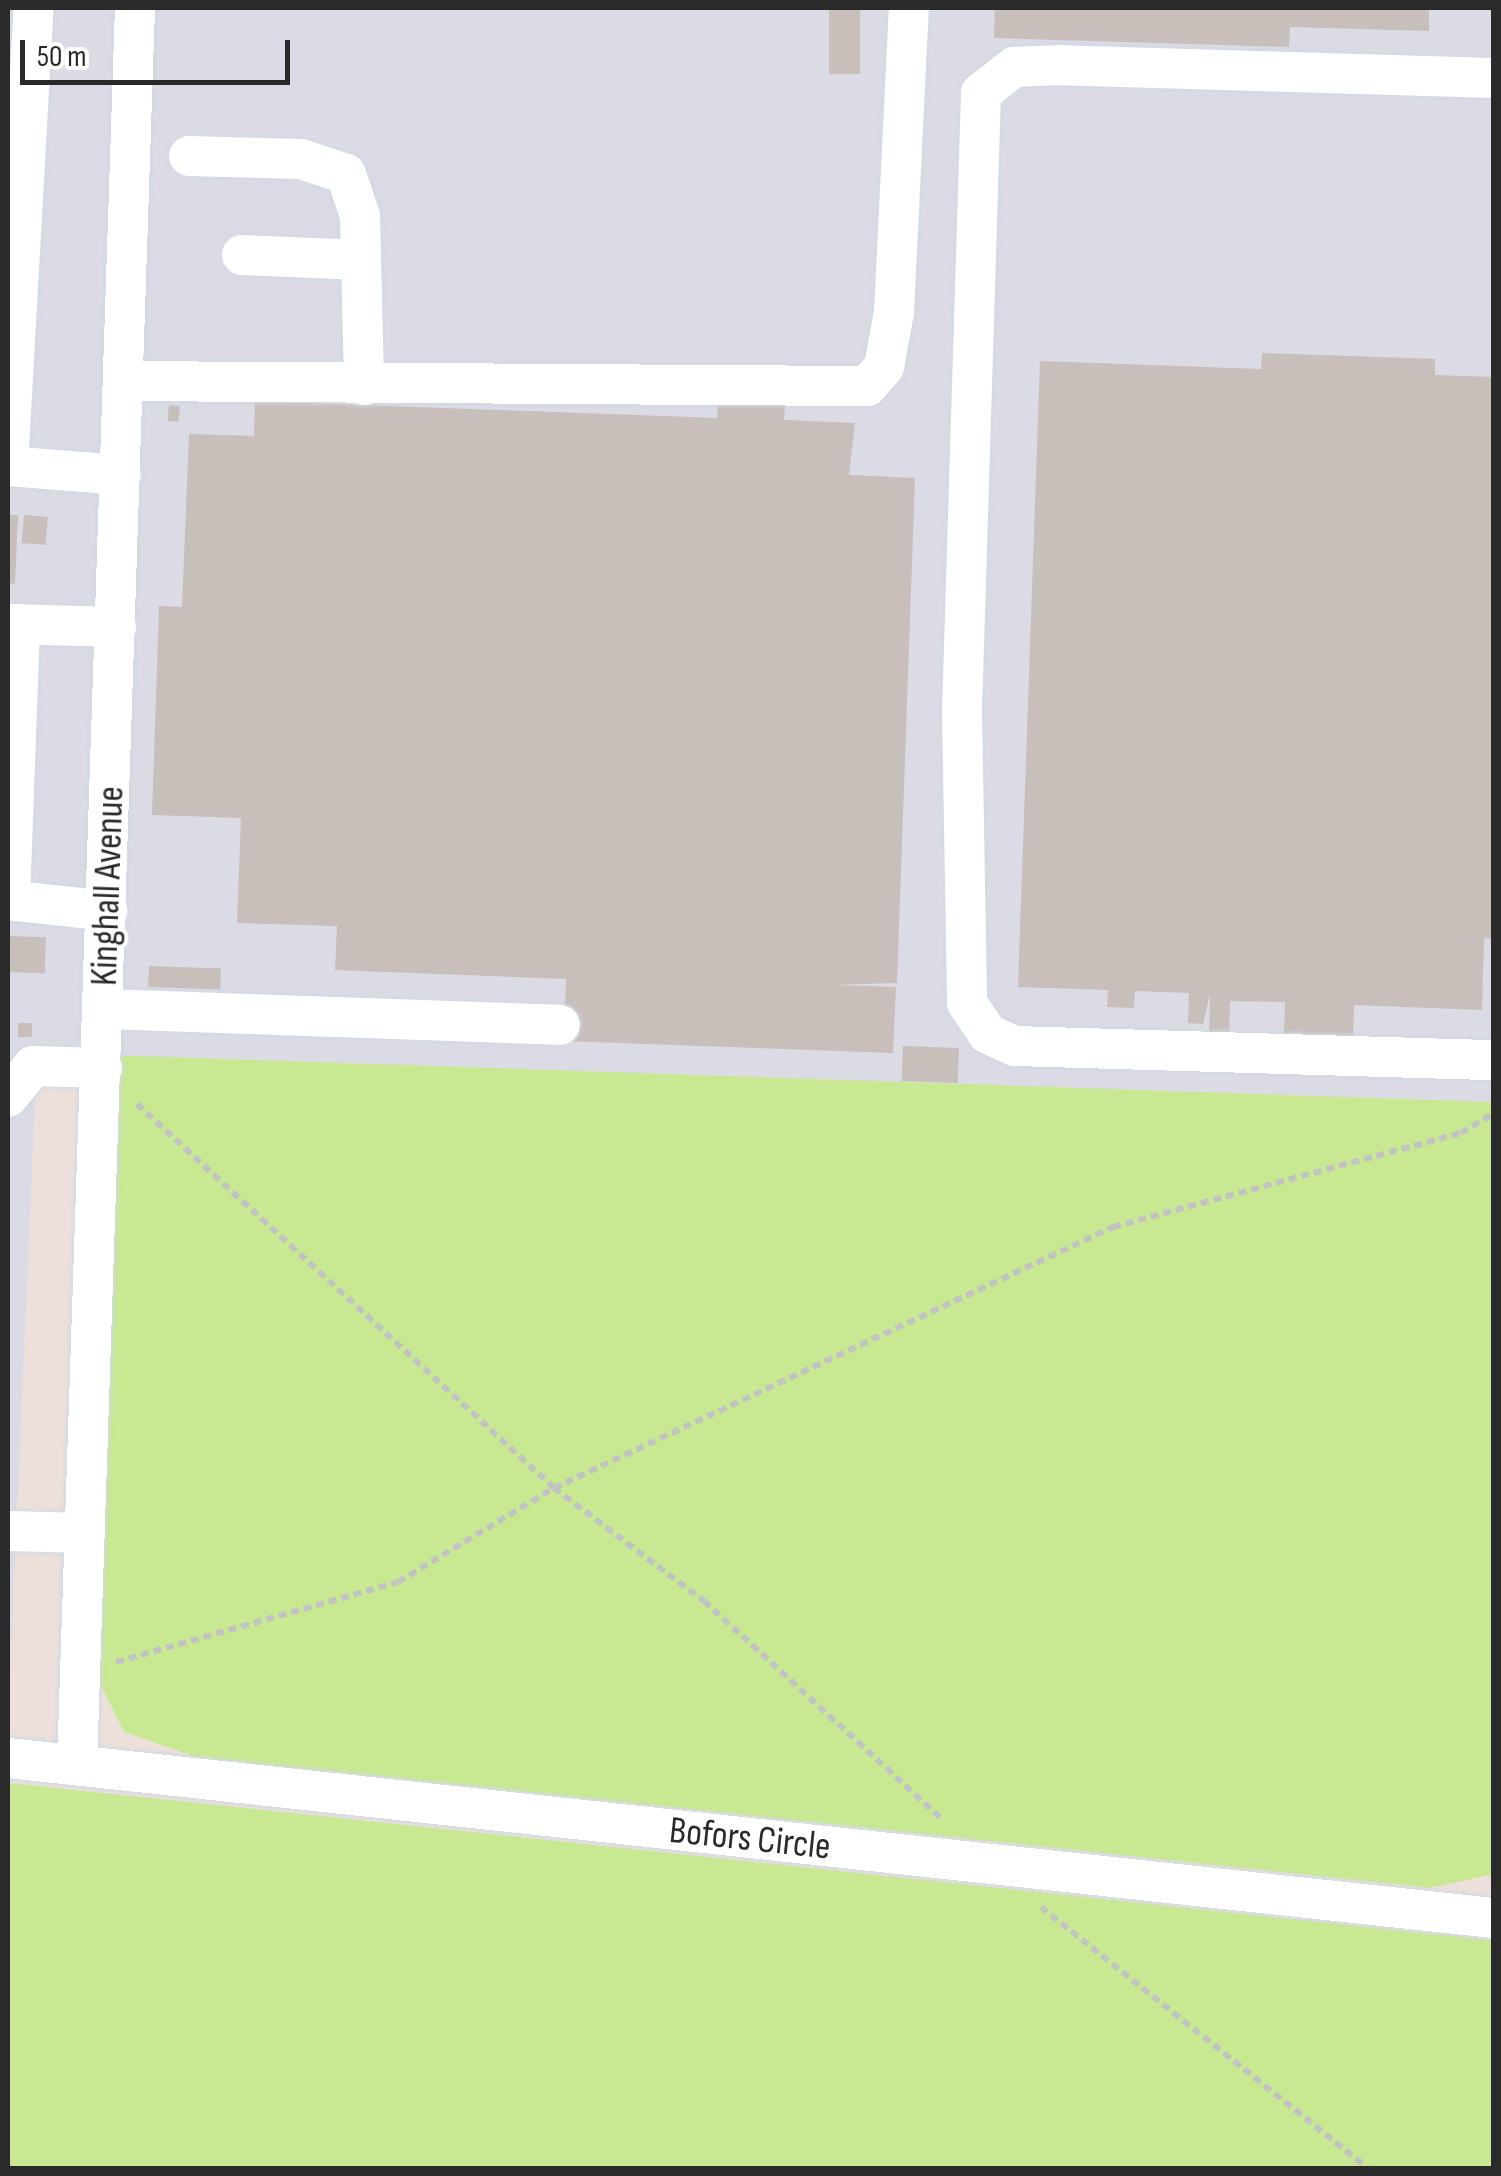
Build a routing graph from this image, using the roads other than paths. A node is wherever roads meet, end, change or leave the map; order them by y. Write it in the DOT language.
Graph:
graph roads {
  1 [pos="34,8"];
  2 [pos="135,8"];
  3 [pos="909,8"];
  4 [pos="1494,78"];
  5 [pos="189,156"];
  6 [pos="242,255"];
  7 [pos="361,260"];
  8 [pos="124,381"];
  9 [pos="364,385"];
  10 [pos="8,466"];
  11 [pos="121,475"];
  12 [pos="14,624"];
  13 [pos="116,627"];
  14 [pos="8,900"];
  15 [pos="107,912"];
  16 [pos="104,1009"];
  17 [pos="560,1025"];
  18 [pos="1494,1060"];
  19 [pos="102,1068"];
  20 [pos="8,1097"];
  21 [pos="8,1532"];
  22 [pos="85,1533"];
  23 [pos="8,1758"];
  24 [pos="78,1765"];
  25 [pos="1494,1918"];
  1 -- 10 [label="street"];
  2 -- 8 [label="street, Kinghall Avenue"];
  3 -- 9 [label="street"];
  4 -- 18 [label="street"];
  5 -- 7 [label="street"];
  6 -- 7 [label="street"];
  7 -- 9 [label="street"];
  8 -- 9 [label="street"];
  8 -- 11 [label="street, Kinghall Avenue"];
  10 -- 11 [label="street"];
  11 -- 13 [label="street, Kinghall Avenue"];
  12 -- 13 [label="street"];
  12 -- 14 [label="street"];
  13 -- 15 [label="street, Kinghall Avenue"];
  14 -- 15 [label="street"];
  15 -- 16 [label="street, Kinghall Avenue"];
  16 -- 17 [label="street"];
  16 -- 19 [label="street, Kinghall Avenue"];
  19 -- 20 [label="street"];
  19 -- 22 [label="street, Kinghall Avenue"];
  21 -- 22 [label="street"];
  22 -- 24 [label="street, Kinghall Avenue"];
  23 -- 24 [label="street, Bofors Circle"];
  24 -- 25 [label="street, Bofors Circle"];
}
